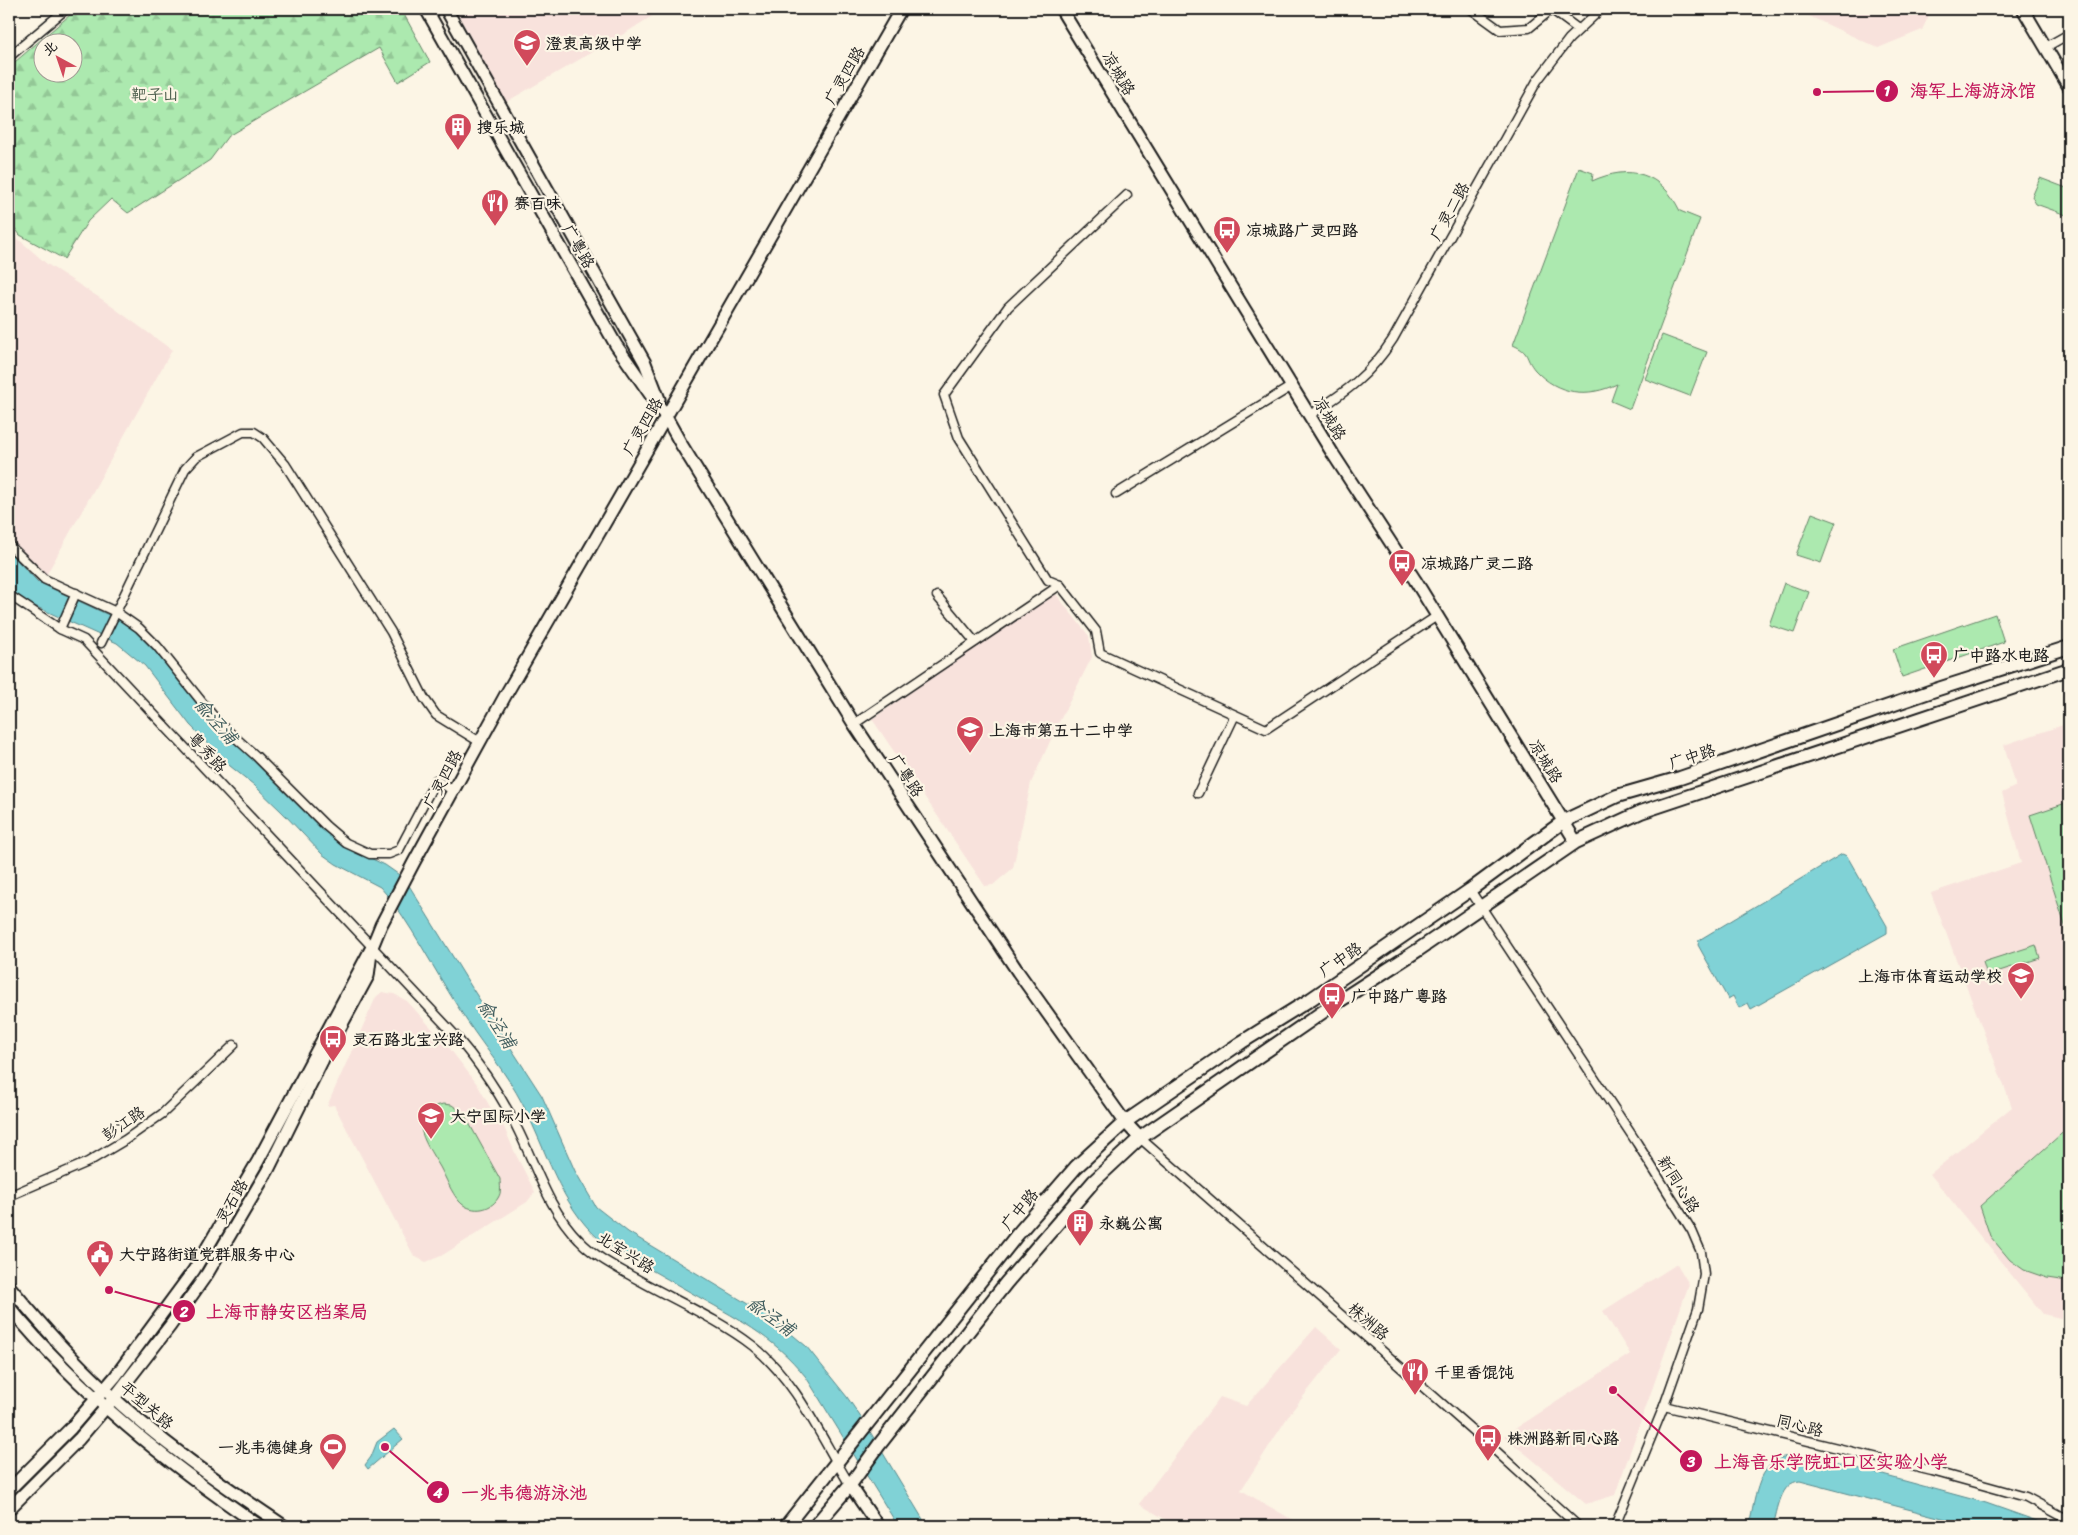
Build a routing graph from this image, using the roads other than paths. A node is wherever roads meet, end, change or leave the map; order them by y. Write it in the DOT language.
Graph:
graph roads {
  1 [pos="66,9"];
  2 [pos="426,9"];
  3 [pos="446,9"];
  4 [pos="901,9"];
  5 [pos="1061,9"];
  6 [pos="1471,9"];
  7 [pos="1552,9"];
  8 [pos="1601,9"];
  9 [pos="2023,9"];
  10 [pos="1578,29"];
  11 [pos="2069,34"];
  12 [pos="2046,47"];
  13 [pos="9,57"];
  14 [pos="2069,87"];
  15 [pos="1127,195"];
  16 [pos="1292,386"];
  17 [pos="1310,415"];
  18 [pos="666,417"];
  19 [pos="1116,494"];
  20 [pos="9,546"];
  21 [pos="1060,585"];
  22 [pos="76,593"];
  23 [pos="9,595"];
  24 [pos="937,596"];
  25 [pos="115,613"];
  26 [pos="1437,616"];
  27 [pos="60,629"];
  28 [pos="976,642"];
  29 [pos="101,643"];
  30 [pos="2069,647"];
  31 [pos="2069,669"];
  32 [pos="1235,715"];
  33 [pos="854,724"];
  34 [pos="480,742"];
  35 [pos="454,791"];
  36 [pos="1198,792"];
  37 [pos="1564,821"];
  38 [pos="1576,842"];
  39 [pos="1470,890"];
  40 [pos="1481,907"];
  41 [pos="381,926"];
  42 [pos="372,947"];
  43 [pos="234,1045"];
  44 [pos="1125,1122"];
  45 [pos="1140,1138"];
  46 [pos="9,1196"];
  47 [pos="9,1286"];
  48 [pos="9,1307"];
  49 [pos="104,1390"];
  50 [pos="114,1398"];
  51 [pos="96,1399"];
  52 [pos="1664,1406"];
  53 [pos="106,1408"];
  54 [pos="837,1464"];
  55 [pos="850,1485"];
  56 [pos="9,1490"];
  57 [pos="9,1508"];
  58 [pos="2069,1520"];
  59 [pos="260,1526"];
  60 [pos="284,1526"];
  61 [pos="786,1526"];
  62 [pos="815,1526"];
  63 [pos="878,1526"];
  64 [pos="1578,1526"];
  65 [pos="1615,1526"];
  1 -- 13 [label="street"];
  2 -- 18 [label="main road, 广粤路"];
  3 -- 18 [label="main road, 广粤路"];
  4 -- 18 [label="main road, 广灵四路"];
  5 -- 16 [label="main road, 凉城路"];
  6 -- 7 [label="street"];
  7 -- 10 [label="street"];
  8 -- 10 [label="street, 广灵二路"];
  9 -- 12 [label="main road"];
  10 -- 17 [label="street, 广灵二路"];
  11 -- 12 [label="street"];
  12 -- 14 [label="main road"];
  15 -- 21 [label="street"];
  16 -- 17 [label="main road, 凉城路"];
  16 -- 19 [label="street"];
  17 -- 26 [label="main road, 凉城路"];
  18 -- 33 [label="main road, 广粤路"];
  18 -- 34 [label="main road, 广灵四路"];
  20 -- 22 [label="street"];
  21 -- 28 [label="street"];
  21 -- 32 [label="street"];
  22 -- 25 [label="street"];
  22 -- 27 [label="street"];
  23 -- 27 [label="street, 粤秀路"];
  24 -- 28 [label="street"];
  25 -- 29 [label="street"];
  25 -- 34 [label="street"];
  25 -- 35 [label="street"];
  26 -- 32 [label="street"];
  26 -- 37 [label="main road, 凉城路"];
  27 -- 42 [label="street, 粤秀路"];
  28 -- 33 [label="street"];
  30 -- 37 [label="main road, 广中路"];
  31 -- 38 [label="main road"];
  32 -- 36 [label="street"];
  33 -- 44 [label="main road, 广粤路"];
  34 -- 35 [label="main road, 广灵四路"];
  35 -- 41 [label="main road, 广灵四路"];
  37 -- 38 [label="main road, 凉城路"];
  37 -- 39 [label="main road, 广中路"];
  38 -- 40 [label="main road"];
  39 -- 40 [label="street, 新同心路"];
  39 -- 44 [label="main road, 广中路"];
  40 -- 45 [label="main road"];
  40 -- 52 [label="street, 新同心路"];
  41 -- 42 [label="main road, 灵石路"];
  42 -- 49 [label="main road, 灵石路"];
  42 -- 50 [label="main road, 灵石路"];
  42 -- 54 [label="street, 北宝兴路"];
  43 -- 46 [label="street, 彭江路"];
  44 -- 45 [label="main road, 广粤路"];
  44 -- 54 [label="main road, 广中路"];
  45 -- 55 [label="main road"];
  45 -- 64 [label="street, 株洲路"];
  47 -- 49 [label="main road, 平型关路"];
  48 -- 51 [label="main road, 平型关路"];
  49 -- 50 [label="main road, 平型关路"];
  49 -- 51 [label="main road, 灵石路"];
  50 -- 53 [label="main road, 灵石路"];
  50 -- 60 [label="main road, 平型关路"];
  51 -- 53 [label="main road, 平型关路"];
  51 -- 56 [label="main road, 灵石路"];
  52 -- 58 [label="street, 同心路"];
  52 -- 65 [label="street, 新同心路"];
  53 -- 57 [label="main road, 灵石路"];
  53 -- 59 [label="main road, 平型关路"];
  54 -- 55 [label="street, 北宝兴路"];
  54 -- 61 [label="main road, 广中路"];
  55 -- 62 [label="main road"];
  55 -- 63 [label="main road, 北宝兴路"];
}
